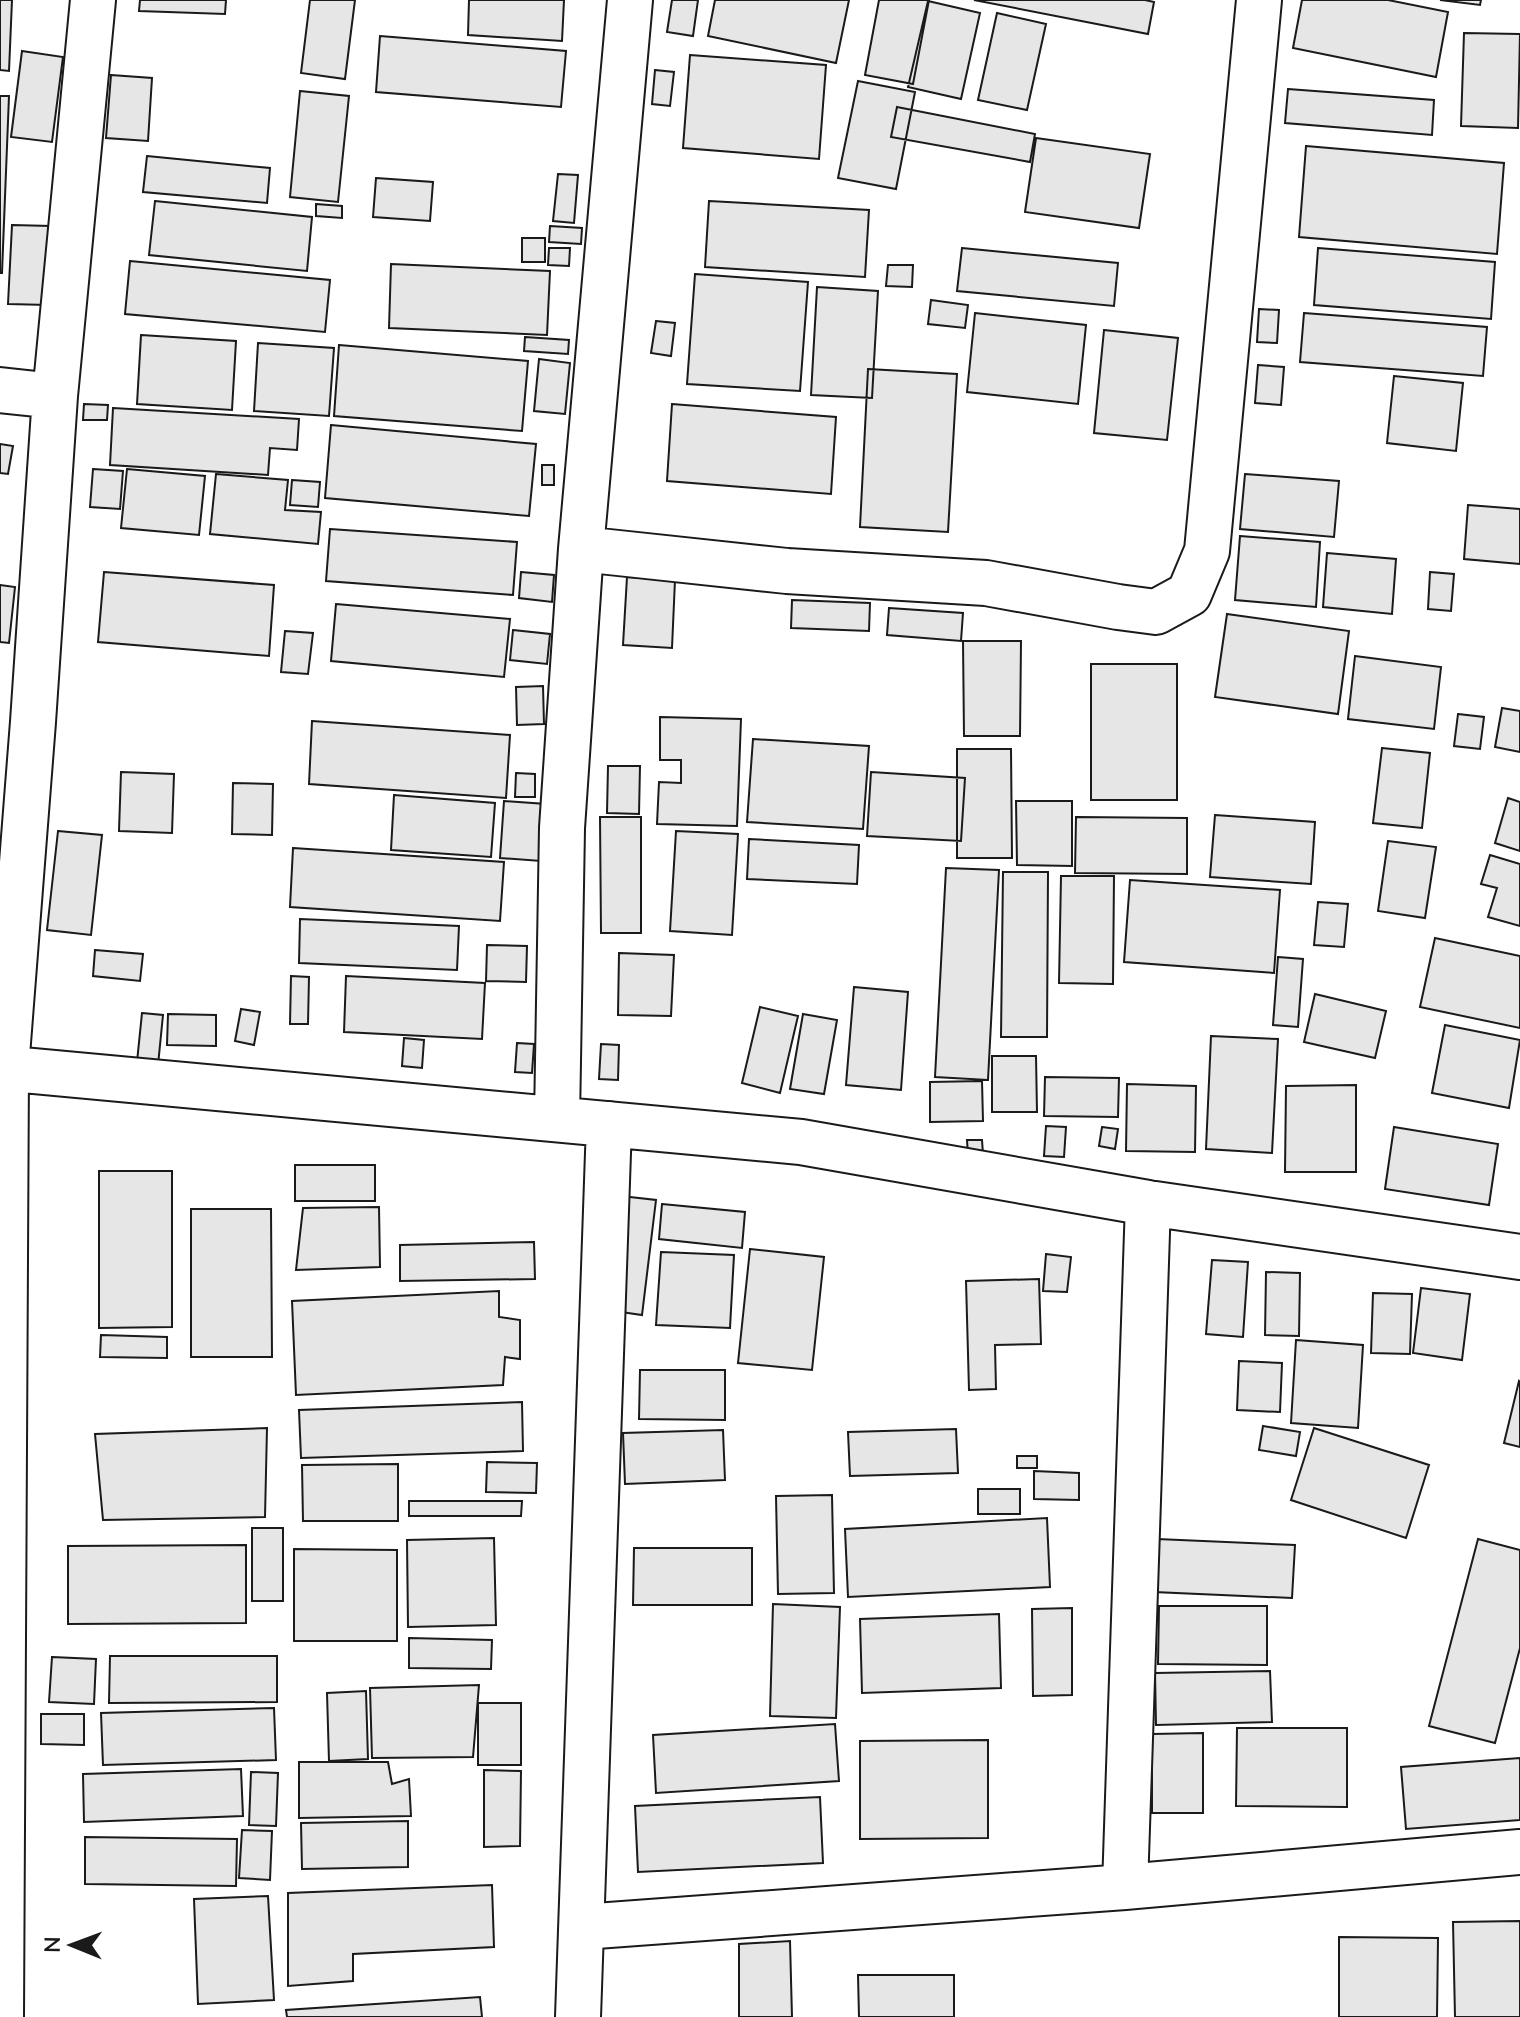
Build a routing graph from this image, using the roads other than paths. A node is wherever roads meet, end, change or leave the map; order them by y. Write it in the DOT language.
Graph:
graph roads {
  1 [pos="93,0"];
  2 [pos="630,0"];
  3 [pos="1259,0"];
  4 [pos="0,390"];
  5 [pos="55,396"];
  6 [pos="581,549"];
  7 [pos="3,1068"];
  8 [pos="557,1119"];
  9 [pos="609,1124"];
  10 [pos="1148,1203"];
  11 [pos="1520,1257"];
  12 [pos="1520,1852"];
  13 [pos="1125,1887"];
  14 [pos="582,1927"];
  15 [pos="1,2017"];
  16 [pos="578,2017"];
  1 -- 5 [label="street"];
  2 -- 6 [label="street"];
  3 -- 6 [label="street"];
  4 -- 5 [label="street"];
  5 -- 7 [label="street"];
  6 -- 8 [label="street"];
  7 -- 8 [label="street"];
  7 -- 15 [label="street"];
  8 -- 9 [label="street"];
  9 -- 10 [label="street"];
  9 -- 14 [label="street"];
  10 -- 11 [label="street"];
  10 -- 13 [label="street"];
  12 -- 13 [label="street"];
  13 -- 14 [label="street"];
  14 -- 16 [label="street"];
}
